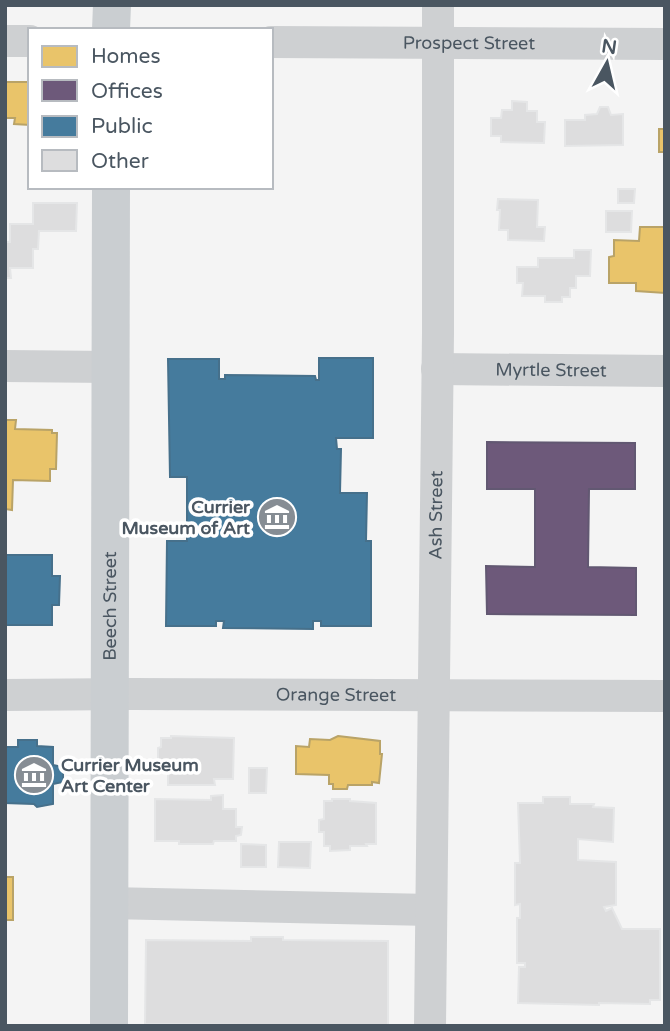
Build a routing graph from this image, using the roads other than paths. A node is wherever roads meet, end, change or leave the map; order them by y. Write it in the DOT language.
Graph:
graph roads {
  1 [pos="112,5"];
  2 [pos="438,5"];
  3 [pos="111,28"];
  4 [pos="5,41"];
  5 [pos="28,41"];
  6 [pos="438,42"];
  7 [pos="273,43"];
  8 [pos="665,44"];
  9 [pos="111,189"];
  10 [pos="5,366"];
  11 [pos="111,367"];
  12 [pos="437,369"];
  13 [pos="665,371"];
  14 [pos="109,694"];
  15 [pos="5,695"];
  16 [pos="432,695"];
  17 [pos="665,696"];
  18 [pos="109,903"];
  19 [pos="431,910"];
  20 [pos="109,1026"];
  21 [pos="430,1026"];
  1 -- 3 [label="main road"];
  2 -- 6 [label="street, Ash Street"];
  4 -- 5 [label="street"];
  6 -- 7 [label="street, Prospect Street"];
  6 -- 8 [label="street, Prospect Street"];
  6 -- 12 [label="street, Ash Street"];
  9 -- 11 [label="main road, Beech Street"];
  10 -- 11 [label="street"];
  11 -- 14 [label="main road, Beech Street"];
  12 -- 13 [label="street, Myrtle Street"];
  12 -- 16 [label="street, Ash Street"];
  14 -- 15 [label="street, Orange Street"];
  14 -- 16 [label="street, Orange Street"];
  14 -- 18 [label="main road, Beech Street"];
  16 -- 17 [label="street, Orange Street"];
  16 -- 19 [label="street, Ash Street"];
  18 -- 19 [label="street"];
  18 -- 20 [label="main road, Beech Street"];
  19 -- 21 [label="street, Ash Street"];
}
